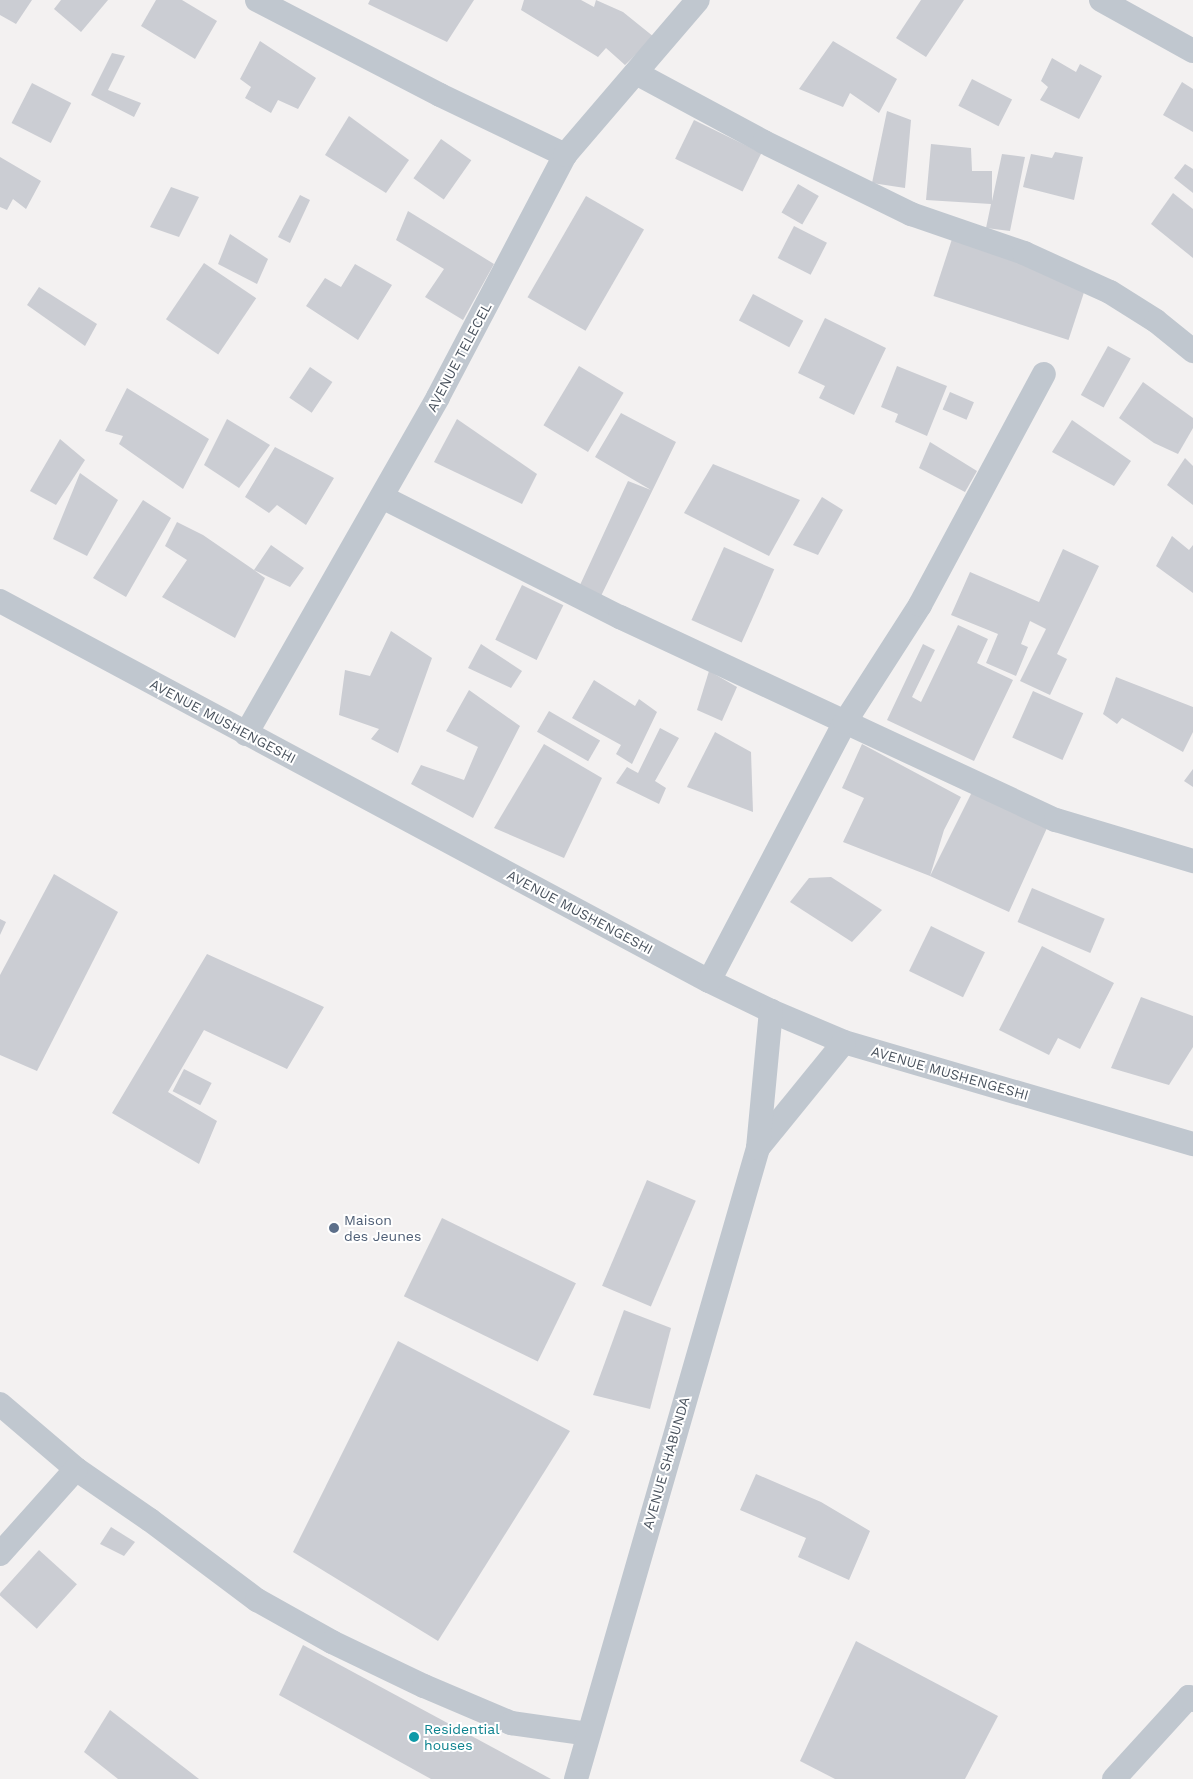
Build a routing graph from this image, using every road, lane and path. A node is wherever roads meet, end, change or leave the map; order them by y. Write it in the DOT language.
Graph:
graph roads {
  1 [pos="257,0"];
  2 [pos="698,0"];
  3 [pos="1101,0"];
  4 [pos="1193,51"];
  5 [pos="636,74"];
  6 [pos="565,154"];
  7 [pos="1193,351"];
  8 [pos="1044,374"];
  9 [pos="382,497"];
  10 [pos="0,601"];
  11 [pos="845,722"];
  12 [pos="246,734"];
  13 [pos="1193,861"];
  14 [pos="709,981"];
  15 [pos="771,1011"];
  16 [pos="844,1042"];
  17 [pos="1193,1144"];
  18 [pos="758,1148"];
  19 [pos="0,1404"];
  20 [pos="76,1469"];
  21 [pos="0,1554"];
  22 [pos="1193,1700"];
  23 [pos="588,1734"];
  24 [pos="576,1779"];
  25 [pos="1114,1779"];
  1 -- 6 [label="street"];
  2 -- 5 [label="street, AVENUE TELECEL"];
  3 -- 4 [label="street"];
  5 -- 6 [label="street, AVENUE TELECEL"];
  5 -- 7 [label="street"];
  6 -- 9 [label="street, AVENUE TELECEL"];
  8 -- 11 [label="street"];
  9 -- 11 [label="street"];
  9 -- 12 [label="street, AVENUE TELECEL"];
  10 -- 12 [label="street, AVENUE MUSHENGESHI"];
  11 -- 13 [label="street"];
  11 -- 14 [label="street"];
  12 -- 14 [label="street, AVENUE MUSHENGESHI"];
  14 -- 15 [label="street, AVENUE MUSHENGESHI"];
  15 -- 16 [label="street, AVENUE MUSHENGESHI"];
  15 -- 18 [label="street"];
  16 -- 17 [label="street, AVENUE MUSHENGESHI"];
  16 -- 18 [label="street"];
  18 -- 23 [label="street, AVENUE SHABUNDA"];
  19 -- 20 [label="street"];
  20 -- 21 [label="street"];
  20 -- 23 [label="street"];
  22 -- 25 [label="street"];
  23 -- 24 [label="street, AVENUE SHABUNDA"];
}
